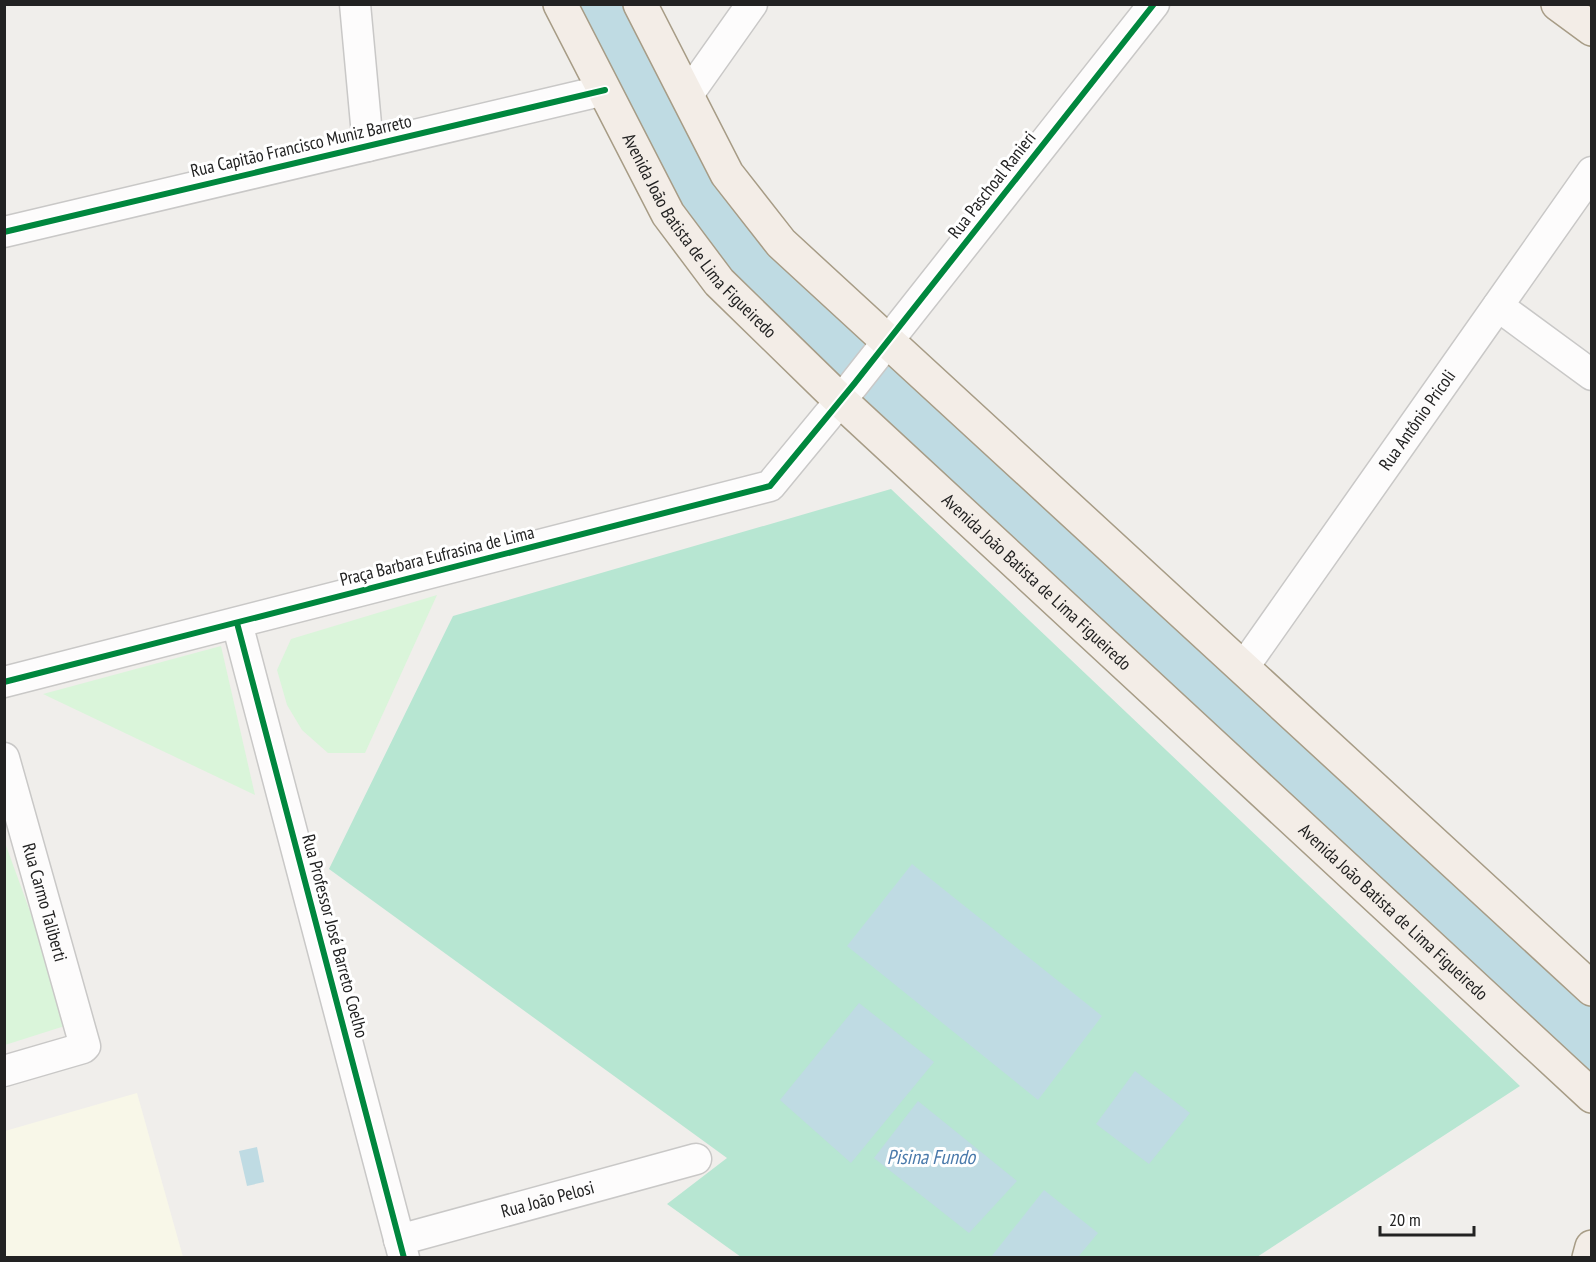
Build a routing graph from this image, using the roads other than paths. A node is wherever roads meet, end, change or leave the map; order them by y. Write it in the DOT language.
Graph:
graph roads {
  1 [pos="355,4"];
  2 [pos="560,4"];
  3 [pos="640,4"];
  4 [pos="752,4"];
  5 [pos="1154,4"];
  6 [pos="1558,4"];
  7 [pos="1592,29"];
  8 [pos="605,90"];
  9 [pos="687,96"];
  10 [pos="368,146"];
  11 [pos="1592,172"];
  12 [pos="4,232"];
  13 [pos="1498,306"];
  14 [pos="881,350"];
  15 [pos="1592,375"];
  16 [pos="847,392"];
  17 [pos="237,623"];
  18 [pos="1243,668"];
  19 [pos="4,682"];
  20 [pos="4,758"];
  21 [pos="1592,989"];
  22 [pos="4,1071"];
  23 [pos="1590,1100"];
  24 [pos="696,1159"];
  25 [pos="1592,1247"];
  26 [pos="402,1249"];
  27 [pos="1589,1257"];
  1 -- 10 [label="street"];
  2 -- 8 [label="main road, Avenida João Batista de Lima Figueiredo"];
  3 -- 9 [label="main road"];
  4 -- 9 [label="street"];
  5 -- 14 [label="street, Rua Paschoal Ranieri"];
  6 -- 7 [label="main road"];
  8 -- 10 [label="street, Rua Capitão Francisco Muniz Barreto"];
  8 -- 16 [label="main road, Avenida João Batista de Lima Figueiredo"];
  9 -- 14 [label="main road"];
  10 -- 12 [label="street, Rua Capitão Francisco Muniz Barreto"];
  11 -- 13 [label="street, Rua Antônio Pricoli"];
  13 -- 15 [label="street"];
  13 -- 18 [label="street, Rua Antônio Pricoli"];
  14 -- 16 [label="street, Rua Paschoal Ranieri"];
  14 -- 18 [label="main road"];
  16 -- 17 [label="street, Praça Barbara Eufrasina de Lima"];
  16 -- 23 [label="main road, Avenida João Batista de Lima Figueiredo"];
  17 -- 19 [label="street, Praça Barbara Eufrasina de Lima"];
  17 -- 26 [label="street, Rua Professor José Barreto Coelho"];
  18 -- 21 [label="main road"];
  20 -- 22 [label="street, Rua Carmo Taliberti"];
  24 -- 26 [label="street, Rua João Pelosi"];
  25 -- 27 [label="main road"];
}
